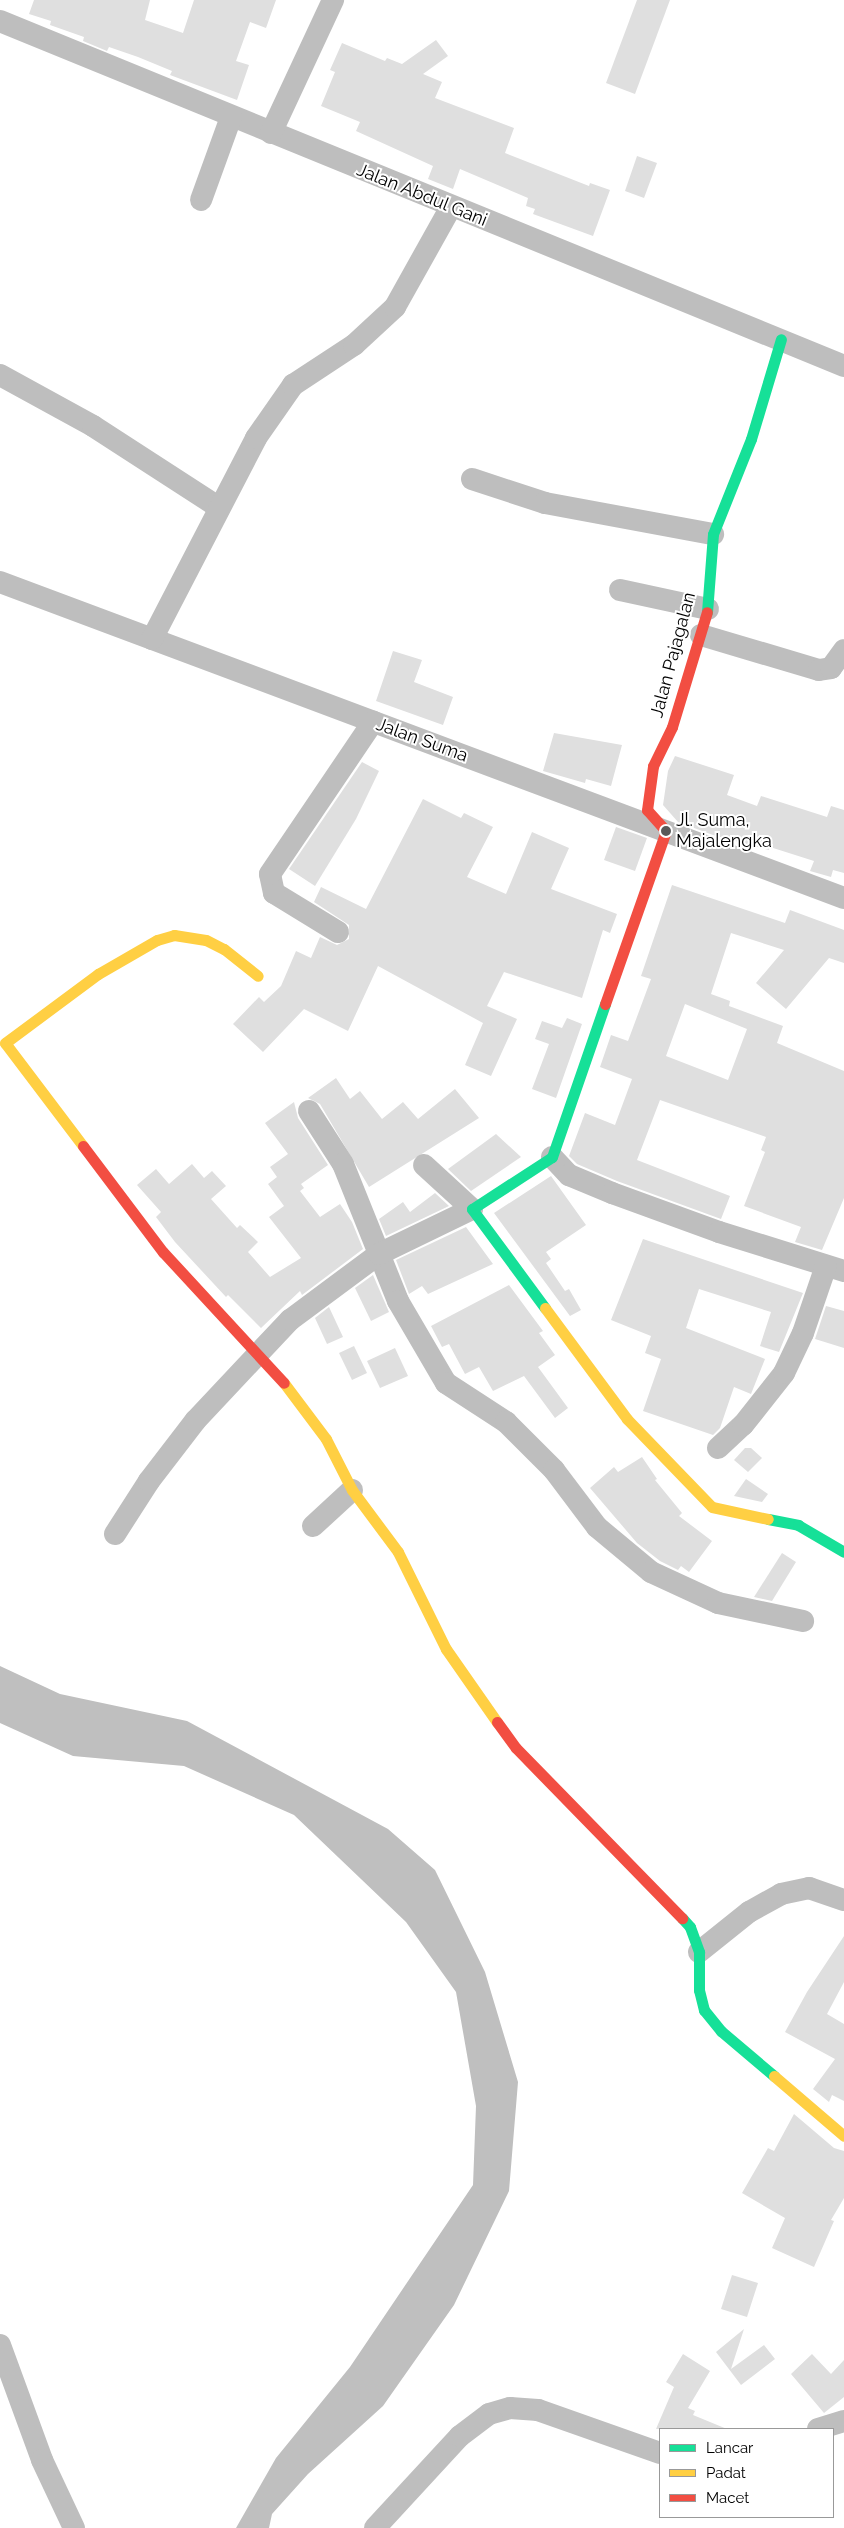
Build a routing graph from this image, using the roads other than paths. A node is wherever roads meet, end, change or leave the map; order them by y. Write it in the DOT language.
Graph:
graph roads {
  1 [pos="333,0"];
  2 [pos="0,21"];
  3 [pos="231,117"];
  4 [pos="271,133"];
  5 [pos="201,200"];
  6 [pos="450,207"];
  7 [pos="780,339"];
  8 [pos="844,366"];
  9 [pos="0,375"];
  10 [pos="472,479"];
  11 [pos="218,507"];
  12 [pos="713,534"];
  13 [pos="0,582"];
  14 [pos="620,590"];
  15 [pos="708,609"];
  16 [pos="700,635"];
  17 [pos="152,639"];
  18 [pos="844,650"];
  19 [pos="373,722"];
  20 [pos="666,831"];
  21 [pos="844,898"];
  22 [pos="338,932"];
  23 [pos="258,976"];
  24 [pos="2,1041"];
  25 [pos="308,1110"];
  26 [pos="552,1157"];
  27 [pos="424,1165"];
  28 [pos="472,1209"];
  29 [pos="379,1254"];
  30 [pos="835,1269"];
  31 [pos="258,1357"];
  32 [pos="718,1448"];
  33 [pos="352,1490"];
  34 [pos="313,1526"];
  35 [pos="115,1534"];
  36 [pos="844,1552"];
  37 [pos="803,1621"];
  38 [pos="844,1900"];
  39 [pos="699,1952"];
  40 [pos="844,2136"];
  41 [pos="0,2345"];
  42 [pos="844,2421"];
  43 [pos="821,2428"];
  44 [pos="659,2453"];
  45 [pos="74,2528"];
  46 [pos="375,2528"];
  1 -- 4 [label="street"];
  2 -- 3 [label="street, Jalan Abdul Gani"];
  3 -- 4 [label="street, Jalan Abdul Gani"];
  3 -- 5 [label="street"];
  4 -- 6 [label="street, Jalan Abdul Gani"];
  6 -- 7 [label="street, Jalan Abdul Gani"];
  6 -- 11 [label="street"];
  7 -- 8 [label="street, Jalan Abdul Gani"];
  7 -- 12 [label="street, Jalan Pajagalan"];
  9 -- 11 [label="street"];
  10 -- 12 [label="street"];
  11 -- 17 [label="street"];
  12 -- 15 [label="street, Jalan Pajagalan"];
  13 -- 17 [label="street, Jalan Suma"];
  14 -- 15 [label="street"];
  15 -- 16 [label="street, Jalan Pajagalan"];
  16 -- 18 [label="street"];
  16 -- 20 [label="street, Jalan Pajagalan"];
  17 -- 19 [label="street, Jalan Suma"];
  19 -- 20 [label="street, Jalan Suma"];
  19 -- 22 [label="street"];
  20 -- 21 [label="street, Jalan Suma"];
  20 -- 26 [label="street"];
  23 -- 24 [label="street"];
  24 -- 31 [label="street"];
  25 -- 29 [label="street"];
  26 -- 28 [label="street"];
  26 -- 30 [label="street"];
  27 -- 28 [label="street"];
  28 -- 29 [label="street"];
  28 -- 36 [label="street"];
  29 -- 31 [label="street"];
  29 -- 37 [label="street"];
  30 -- 32 [label="street"];
  31 -- 33 [label="street"];
  31 -- 35 [label="street"];
  33 -- 34 [label="street"];
  33 -- 39 [label="street"];
  38 -- 39 [label="street"];
  39 -- 40 [label="street"];
  41 -- 45 [label="street"];
  42 -- 43 [label="street"];
  44 -- 46 [label="street"];
}
